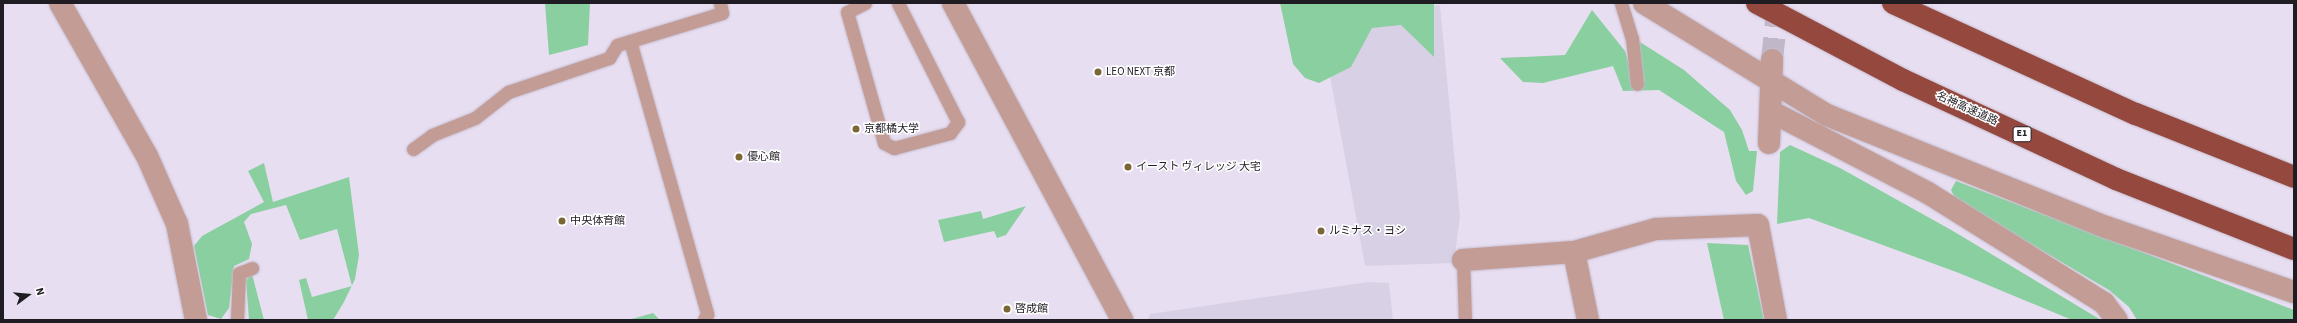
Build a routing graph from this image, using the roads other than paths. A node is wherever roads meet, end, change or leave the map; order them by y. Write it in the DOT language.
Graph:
graph roads {
  1 [pos="60,3"];
  2 [pos="720,3"];
  3 [pos="865,3"];
  4 [pos="898,3"];
  5 [pos="953,3"];
  6 [pos="1621,3"];
  7 [pos="1644,3"];
  8 [pos="1757,3"];
  9 [pos="1893,3"];
  10 [pos="630,41"];
  11 [pos="1772,70"];
  12 [pos="1637,84"];
  13 [pos="1772,112"];
  14 [pos="1769,143"];
  15 [pos="414,149"];
  16 [pos="2294,178"];
  17 [pos="2294,249"];
  18 [pos="1574,252"];
  19 [pos="1462,260"];
  20 [pos="252,268"];
  21 [pos="2294,292"];
  22 [pos="196,320"];
  23 [pos="237,320"];
  24 [pos="704,320"];
  25 [pos="1122,320"];
  26 [pos="1465,320"];
  27 [pos="1588,320"];
  28 [pos="1776,320"];
  29 [pos="2117,320"];
  1 -- 22 [label="street"];
  2 -- 10 [label="lane"];
  3 -- 4 [label="lane"];
  5 -- 25 [label="street"];
  6 -- 12 [label="lane"];
  7 -- 11 [label="street"];
  8 -- 17 [label="highway, 名神高速道路 / E1"];
  9 -- 16 [label="highway"];
  10 -- 15 [label="lane"];
  10 -- 24 [label="lane"];
  11 -- 13 [label="street"];
  11 -- 21 [label="street"];
  13 -- 14 [label="street"];
  13 -- 29 [label="street"];
  18 -- 19 [label="street"];
  18 -- 27 [label="street"];
  18 -- 28 [label="street"];
  19 -- 26 [label="lane"];
  20 -- 23 [label="lane"];
}
